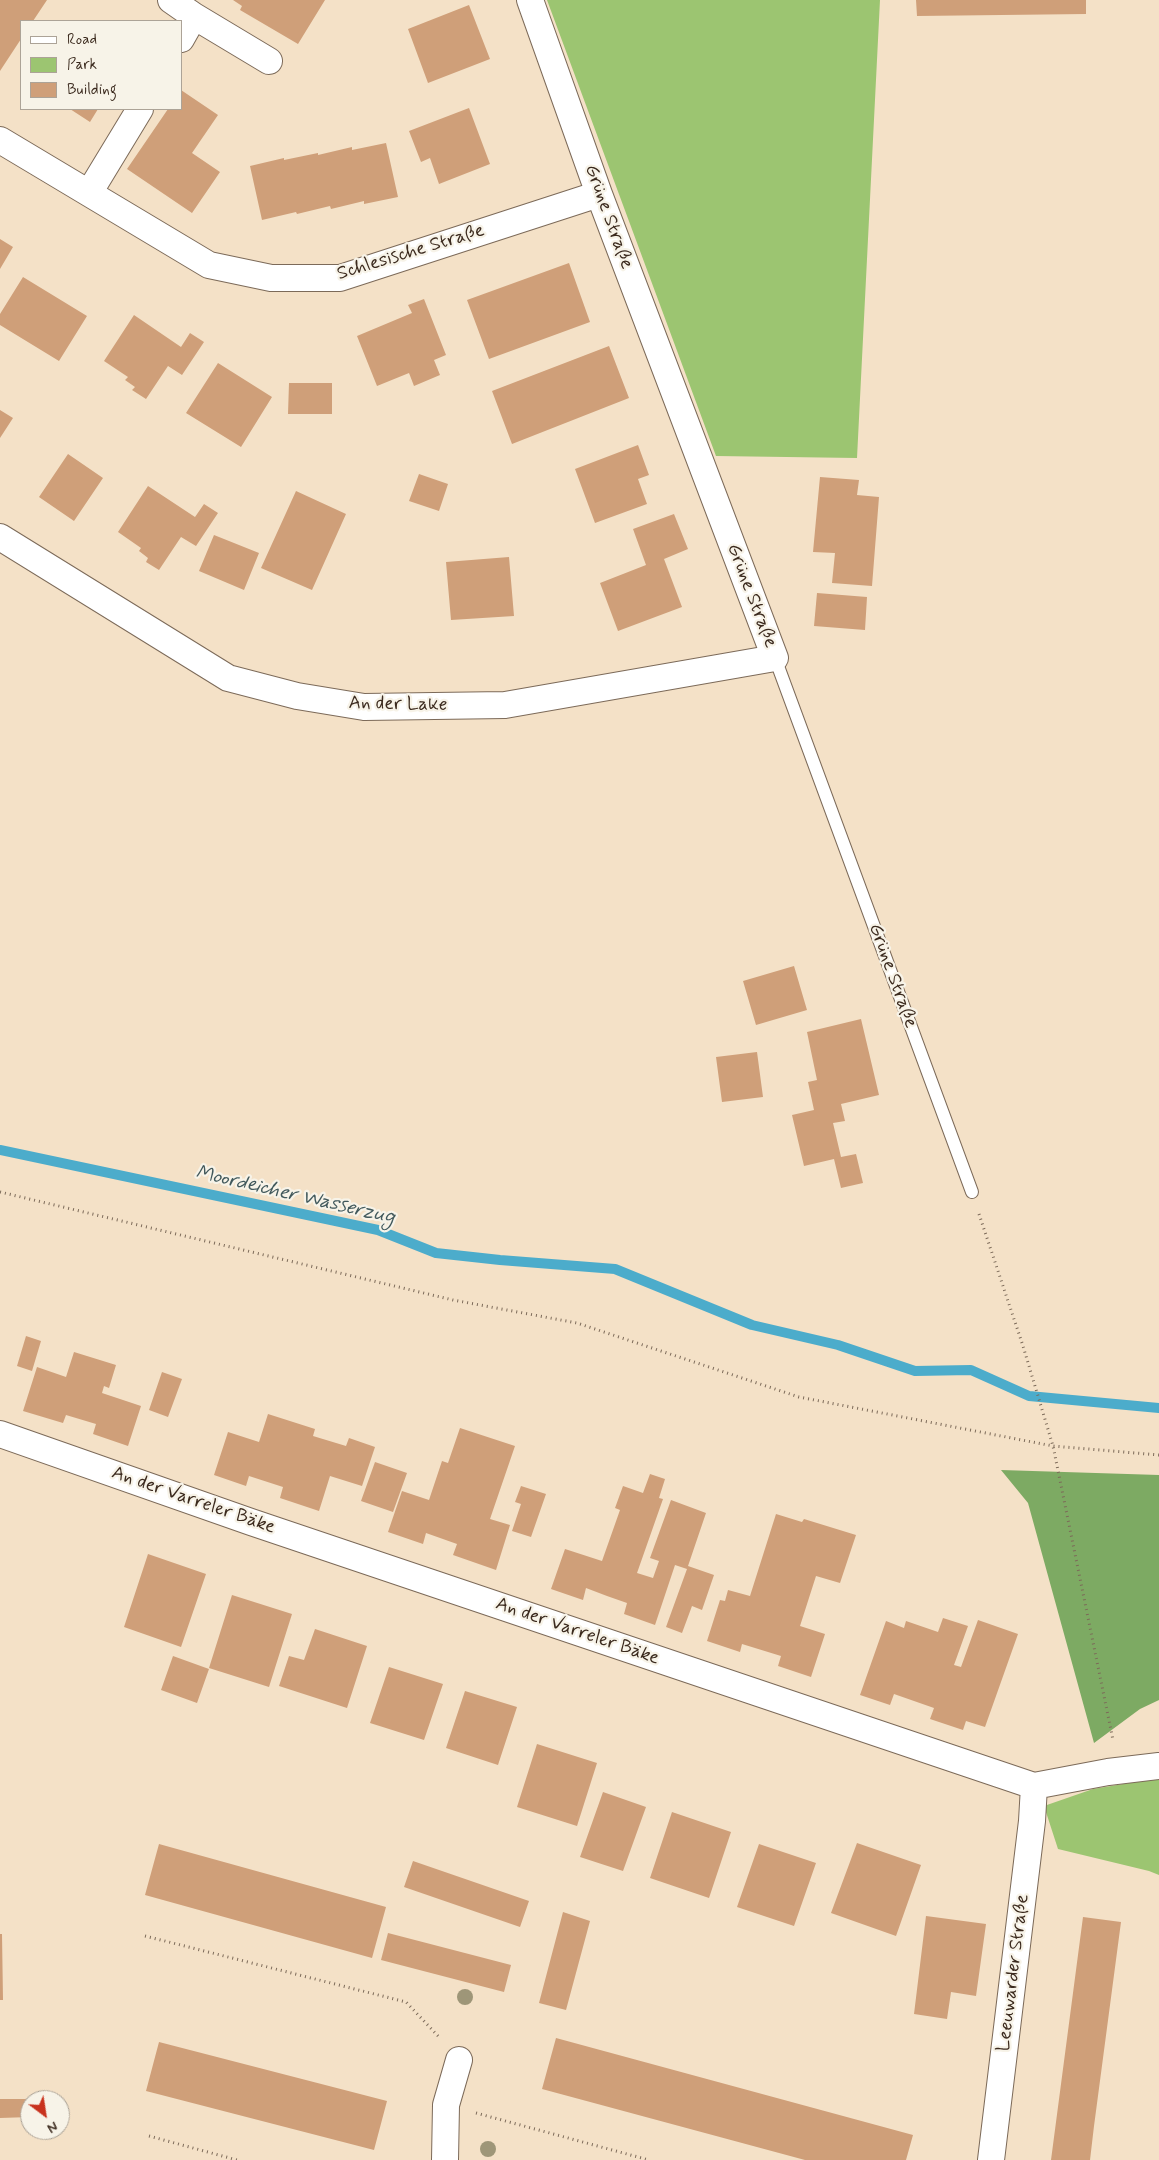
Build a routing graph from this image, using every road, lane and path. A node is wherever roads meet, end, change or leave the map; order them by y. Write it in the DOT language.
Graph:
graph roads {
  1 [pos="171,0"];
  2 [pos="530,0"];
  3 [pos="194,16"];
  4 [pos="182,37"];
  5 [pos="269,61"];
  6 [pos="139,110"];
  7 [pos="0,140"];
  8 [pos="89,193"];
  9 [pos="599,194"];
  10 [pos="0,538"];
  11 [pos="775,658"];
  12 [pos="0,1192"];
  13 [pos="972,1192"];
  14 [pos="0,1434"];
  15 [pos="1053,1446"];
  16 [pos="1159,1455"];
  17 [pos="1159,1766"];
  18 [pos="1119,1771"];
  19 [pos="1034,1786"];
  20 [pos="145,1936"];
  21 [pos="460,2060"];
  22 [pos="446,2105"];
  23 [pos="148,2136"];
  24 [pos="237,2160"];
  25 [pos="445,2160"];
  26 [pos="649,2160"];
  27 [pos="991,2160"];
  1 -- 3 [label="street"];
  2 -- 9 [label="street, Grüne Straße"];
  3 -- 4 [label="street"];
  3 -- 5 [label="street"];
  6 -- 8 [label="street"];
  7 -- 8 [label="street, Schlesische Straße"];
  8 -- 9 [label="street, Schlesische Straße"];
  9 -- 11 [label="street, Grüne Straße"];
  10 -- 11 [label="street, An der Lake"];
  11 -- 13 [label="lane, Grüne Straße"];
  12 -- 15 [label="path"];
  13 -- 15 [label="path"];
  14 -- 19 [label="street, An der Varreler Bäke"];
  15 -- 16 [label="path"];
  15 -- 18 [label="path"];
  17 -- 18 [label="street, An der Varreler Bäke"];
  18 -- 19 [label="street, An der Varreler Bäke"];
  19 -- 27 [label="street, Leeuwarder Straße"];
  20 -- 21 [label="path"];
  21 -- 22 [label="street"];
  22 -- 25 [label="street"];
  22 -- 26 [label="path"];
  23 -- 24 [label="path"];
}
